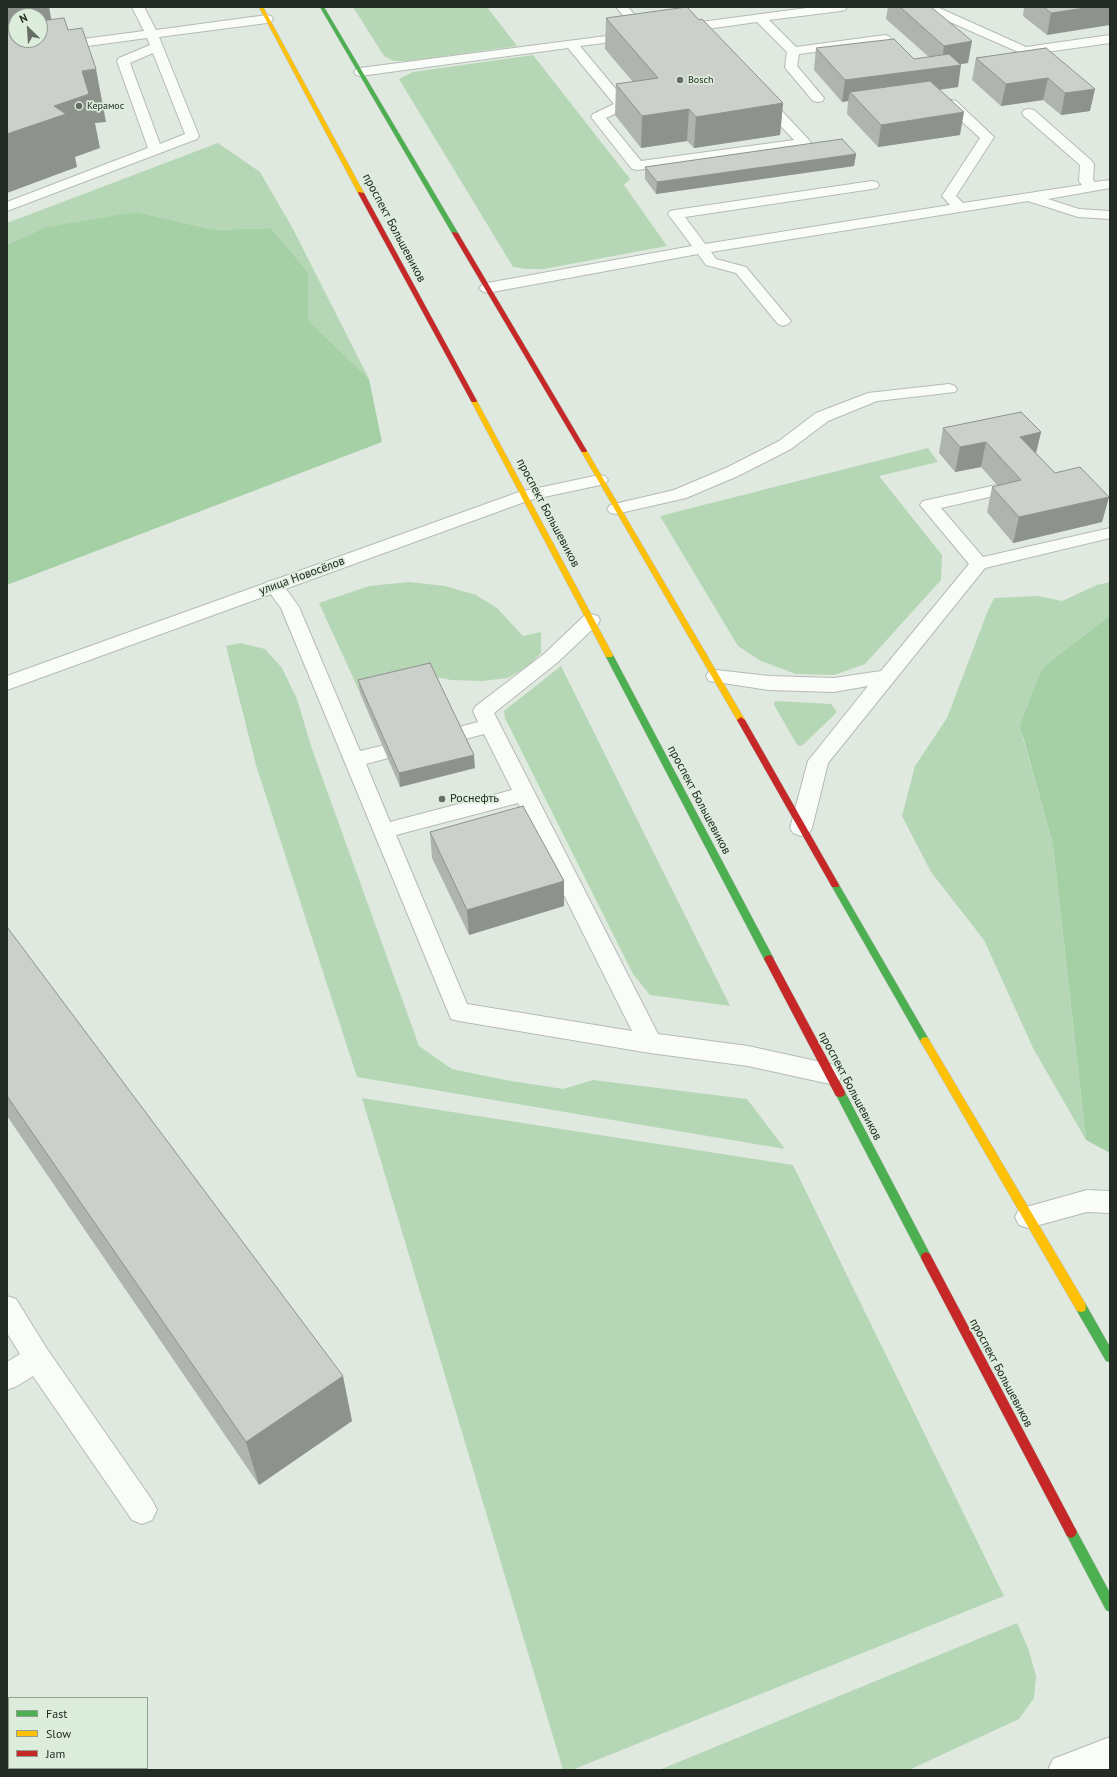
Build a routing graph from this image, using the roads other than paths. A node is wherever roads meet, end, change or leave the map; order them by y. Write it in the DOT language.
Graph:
graph roads {
  1 [pos="138,7"];
  2 [pos="261,7"];
  3 [pos="322,7"];
  4 [pos="622,7"];
  5 [pos="927,7"];
  6 [pos="833,8"];
  7 [pos="760,18"];
  8 [pos="267,19"];
  9 [pos="696,26"];
  10 [pos="645,34"];
  11 [pos="884,39"];
  12 [pos="1110,39"];
  13 [pos="709,40"];
  14 [pos="154,41"];
  15 [pos="572,44"];
  16 [pos="793,51"];
  17 [pos="7,53"];
  18 [pos="360,72"];
  19 [pos="751,86"];
  20 [pos="818,98"];
  21 [pos="951,104"];
  22 [pos="1029,113"];
  23 [pos="155,150"];
  24 [pos="1110,184"];
  25 [pos="872,185"];
  26 [pos="1092,187"];
  27 [pos="1029,197"];
  28 [pos="1103,199"];
  29 [pos="7,207"];
  30 [pos="961,209"];
  31 [pos="1110,215"];
  32 [pos="702,250"];
  33 [pos="487,288"];
  34 [pos="783,321"];
  35 [pos="949,389"];
  36 [pos="599,480"];
  37 [pos="1000,489"];
  38 [pos="525,496"];
  39 [pos="616,509"];
  40 [pos="1110,533"];
  41 [pos="979,564"];
  42 [pos="274,586"];
  43 [pos="591,620"];
  44 [pos="716,676"];
  45 [pos="886,677"];
  46 [pos="7,683"];
  47 [pos="490,726"];
  48 [pos="458,734"];
  49 [pos="385,752"];
  50 [pos="354,760"];
  51 [pos="524,794"];
  52 [pos="801,828"];
  53 [pos="384,832"];
  54 [pos="650,1042"];
  55 [pos="830,1074"];
  56 [pos="1110,1202"];
  57 [pos="1028,1218"];
  58 [pos="7,1308"];
  59 [pos="1110,1357"];
  60 [pos="36,1358"];
  61 [pos="7,1377"];
  62 [pos="142,1510"];
  63 [pos="1110,1606"];
  64 [pos="1110,1753"];
  65 [pos="1064,1770"];
  1 -- 14 [label="street"];
  2 -- 8 [label="main road, проспект Большевиков"];
  3 -- 18 [label="main road"];
  4 -- 10 [label="street"];
  5 -- 12 [label="street"];
  6 -- 7 [label="street"];
  7 -- 9 [label="street"];
  7 -- 16 [label="street"];
  8 -- 14 [label="street"];
  8 -- 38 [label="main road, проспект Большевиков"];
  9 -- 10 [label="street"];
  9 -- 13 [label="street"];
  10 -- 15 [label="street"];
  11 -- 16 [label="street"];
  14 -- 17 [label="street"];
  14 -- 23 [label="street"];
  14 -- 23 [label="street"];
  15 -- 18 [label="street"];
  15 -- 19 [label="street"];
  16 -- 20 [label="street"];
  18 -- 33 [label="main road"];
  21 -- 30 [label="street"];
  22 -- 26 [label="street"];
  23 -- 29 [label="street"];
  24 -- 26 [label="street"];
  25 -- 32 [label="street"];
  26 -- 27 [label="street"];
  27 -- 28 [label="street"];
  27 -- 30 [label="street"];
  27 -- 31 [label="street"];
  30 -- 32 [label="street"];
  32 -- 33 [label="street"];
  32 -- 34 [label="street"];
  33 -- 36 [label="main road"];
  35 -- 39 [label="street"];
  36 -- 38 [label="street, улица Новосёлов"];
  36 -- 39 [label="main road"];
  37 -- 41 [label="street"];
  38 -- 42 [label="street, улица Новосёлов"];
  38 -- 43 [label="main road, проспект Большевиков"];
  39 -- 44 [label="main road"];
  40 -- 41 [label="street"];
  41 -- 45 [label="street"];
  42 -- 46 [label="street, улица Новосёлов"];
  42 -- 50 [label="street"];
  43 -- 47 [label="street"];
  43 -- 55 [label="main road, проспект Большевиков"];
  44 -- 45 [label="street"];
  44 -- 52 [label="main road"];
  45 -- 52 [label="street"];
  47 -- 48 [label="street"];
  47 -- 51 [label="street"];
  49 -- 50 [label="street"];
  50 -- 53 [label="street"];
  51 -- 53 [label="street"];
  51 -- 54 [label="street"];
  52 -- 57 [label="main road"];
  53 -- 54 [label="street"];
  54 -- 55 [label="street"];
  55 -- 63 [label="main road, проспект Большевиков"];
  56 -- 57 [label="street"];
  57 -- 59 [label="main road"];
  58 -- 60 [label="street"];
  60 -- 61 [label="street"];
  60 -- 62 [label="street"];
  64 -- 65 [label="street"];
}
